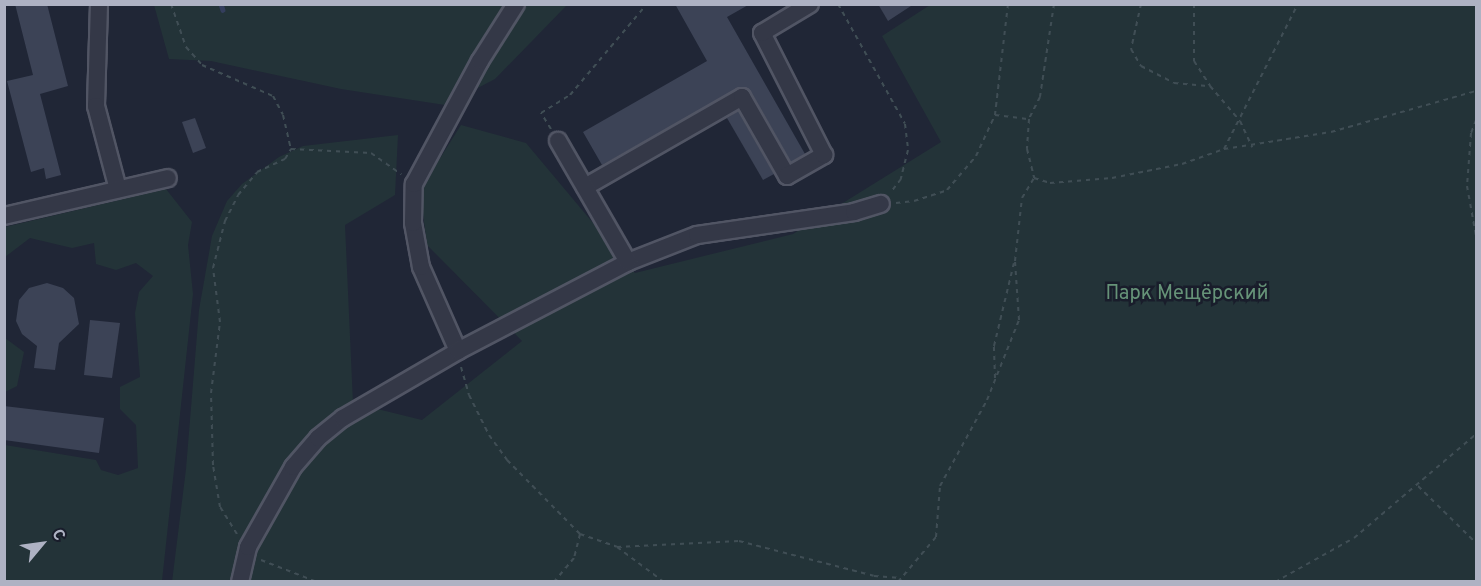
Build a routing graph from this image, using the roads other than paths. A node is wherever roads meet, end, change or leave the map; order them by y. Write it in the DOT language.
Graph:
graph roads {
  1 [pos="99,4"];
  2 [pos="516,4"];
  3 [pos="810,4"];
  4 [pos="558,141"];
  5 [pos="168,178"];
  6 [pos="585,187"];
  7 [pos="118,189"];
  8 [pos="881,204"];
  9 [pos="4,216"];
  10 [pos="628,262"];
  11 [pos="458,351"];
  12 [pos="240,582"];
  1 -- 7 [label="street"];
  2 -- 11 [label="street"];
  3 -- 6 [label="street"];
  4 -- 6 [label="street"];
  5 -- 7 [label="street"];
  6 -- 10 [label="street"];
  7 -- 9 [label="street"];
  8 -- 10 [label="street"];
  10 -- 11 [label="street"];
  11 -- 12 [label="street"];
}
